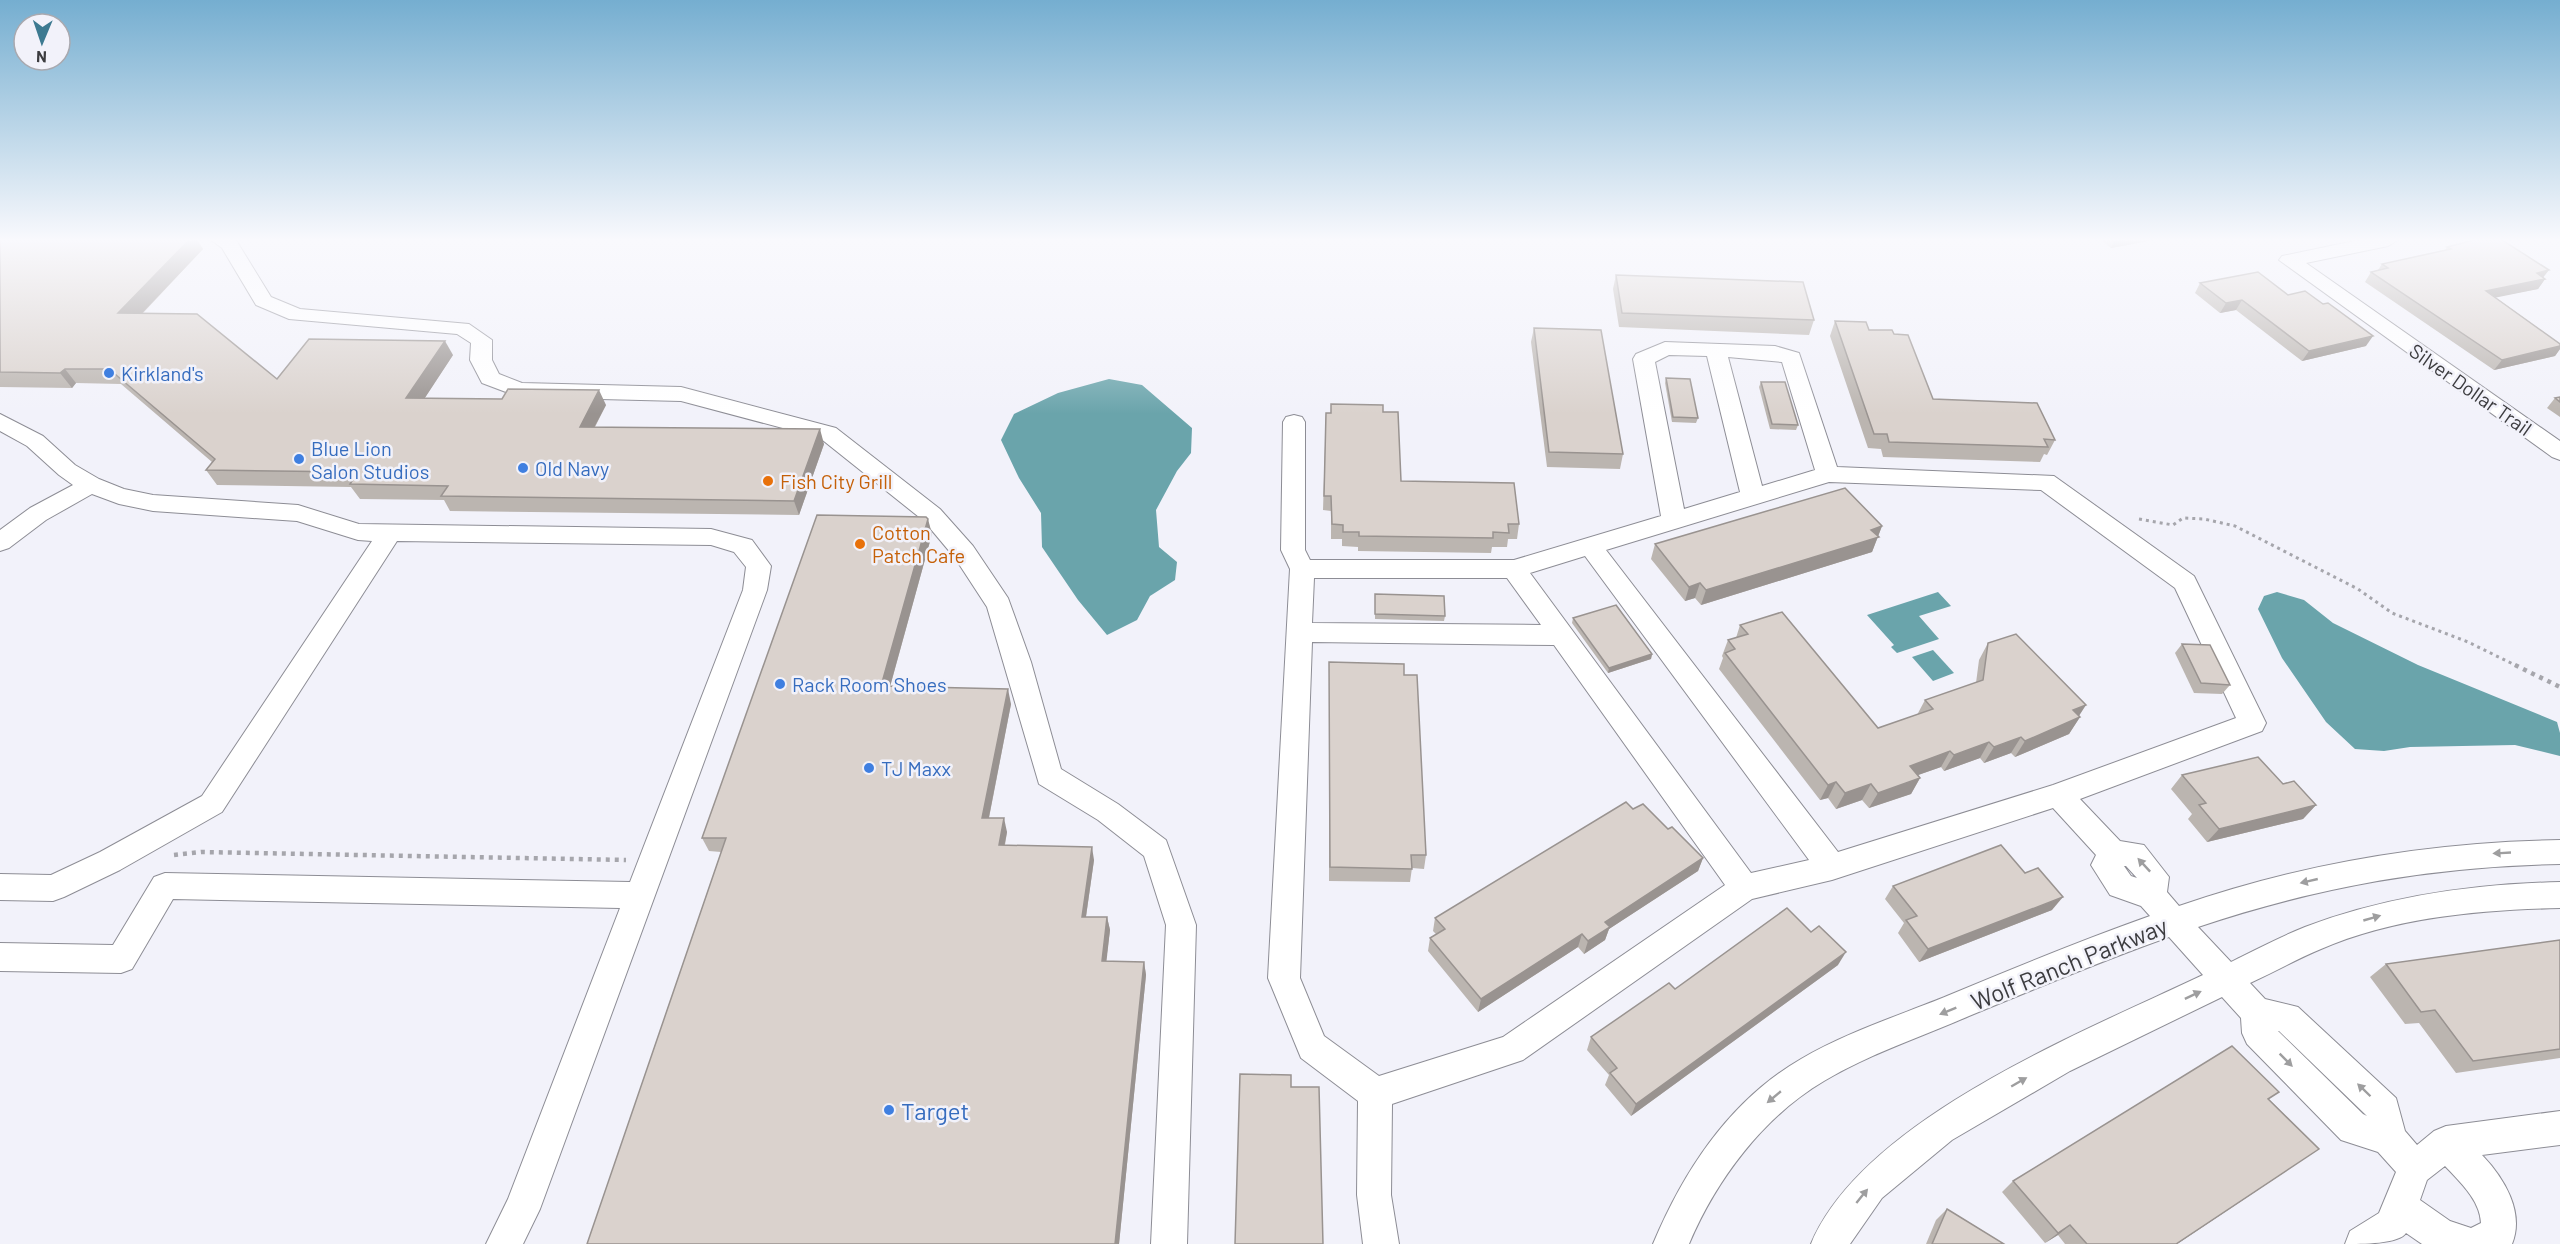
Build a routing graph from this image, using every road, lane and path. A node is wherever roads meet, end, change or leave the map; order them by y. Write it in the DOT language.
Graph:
graph roads {
  1 [pos="261,298"];
  2 [pos="2343,298"];
  3 [pos="1716,350"];
  4 [pos="0,421"];
  5 [pos="1294,422"];
  6 [pos="2560,452"];
  7 [pos="1828,474"];
  8 [pos="91,485"];
  9 [pos="1754,496"];
  10 [pos="2139,519"];
  11 [pos="1674,520"];
  12 [pos="390,533"];
  13 [pos="0,542"];
  14 [pos="1590,546"];
  15 [pos="1302,569"];
  16 [pos="1514,569"];
  17 [pos="1299,632"];
  18 [pos="1561,635"];
  19 [pos="2560,687"];
  20 [pos="2058,795"];
  21 [pos="2560,852"];
  22 [pos="1832,867"];
  23 [pos="0,887"];
  24 [pos="1744,888"];
  25 [pos="640,895"];
  26 [pos="2560,895"];
  27 [pos="2174,921"];
  28 [pos="0,957"];
  29 [pos="2225,980"];
  30 [pos="1375,1093"];
  31 [pos="2560,1128"];
  32 [pos="2446,1143"];
  33 [pos="2415,1168"];
  34 [pos="2399,1206"];
  35 [pos="504,1244"];
  36 [pos="1169,1244"];
  37 [pos="1381,1244"];
  38 [pos="1671,1244"];
  39 [pos="1829,1244"];
  40 [pos="2363,1244"];
  41 [pos="2466,1244"];
  42 [pos="2478,1244"];
  1 -- 36 [label="street"];
  2 -- 6 [label="street, Silver Dollar Trail"];
  3 -- 7 [label="street"];
  3 -- 9 [label="street"];
  3 -- 11 [label="street"];
  4 -- 8 [label="street"];
  5 -- 15 [label="street"];
  7 -- 9 [label="street"];
  7 -- 20 [label="street"];
  8 -- 12 [label="street"];
  8 -- 13 [label="street"];
  9 -- 11 [label="street"];
  10 -- 19 [label="path"];
  11 -- 14 [label="street"];
  12 -- 23 [label="street"];
  12 -- 25 [label="street"];
  14 -- 16 [label="street"];
  14 -- 22 [label="street"];
  15 -- 16 [label="street"];
  15 -- 17 [label="street"];
  16 -- 18 [label="street"];
  17 -- 18 [label="street"];
  17 -- 30 [label="street"];
  18 -- 24 [label="street"];
  20 -- 22 [label="street"];
  20 -- 27 [label="street"];
  21 -- 27 [label="street, Wolf Ranch Parkway, one-way"];
  22 -- 24 [label="street"];
  24 -- 30 [label="street"];
  25 -- 28 [label="street"];
  25 -- 35 [label="street"];
  29 -- 26 [label="street, one-way"];
  27 -- 29 [label="street"];
  27 -- 38 [label="street, Wolf Ranch Parkway, one-way"];
  29 -- 33 [label="street"];
  39 -- 29 [label="street, one-way"];
  30 -- 37 [label="street"];
  31 -- 32 [label="street"];
  32 -- 33 [label="street"];
  32 -- 42 [label="street"];
  33 -- 34 [label="street"];
  34 -- 40 [label="street"];
  34 -- 41 [label="street"];
}
